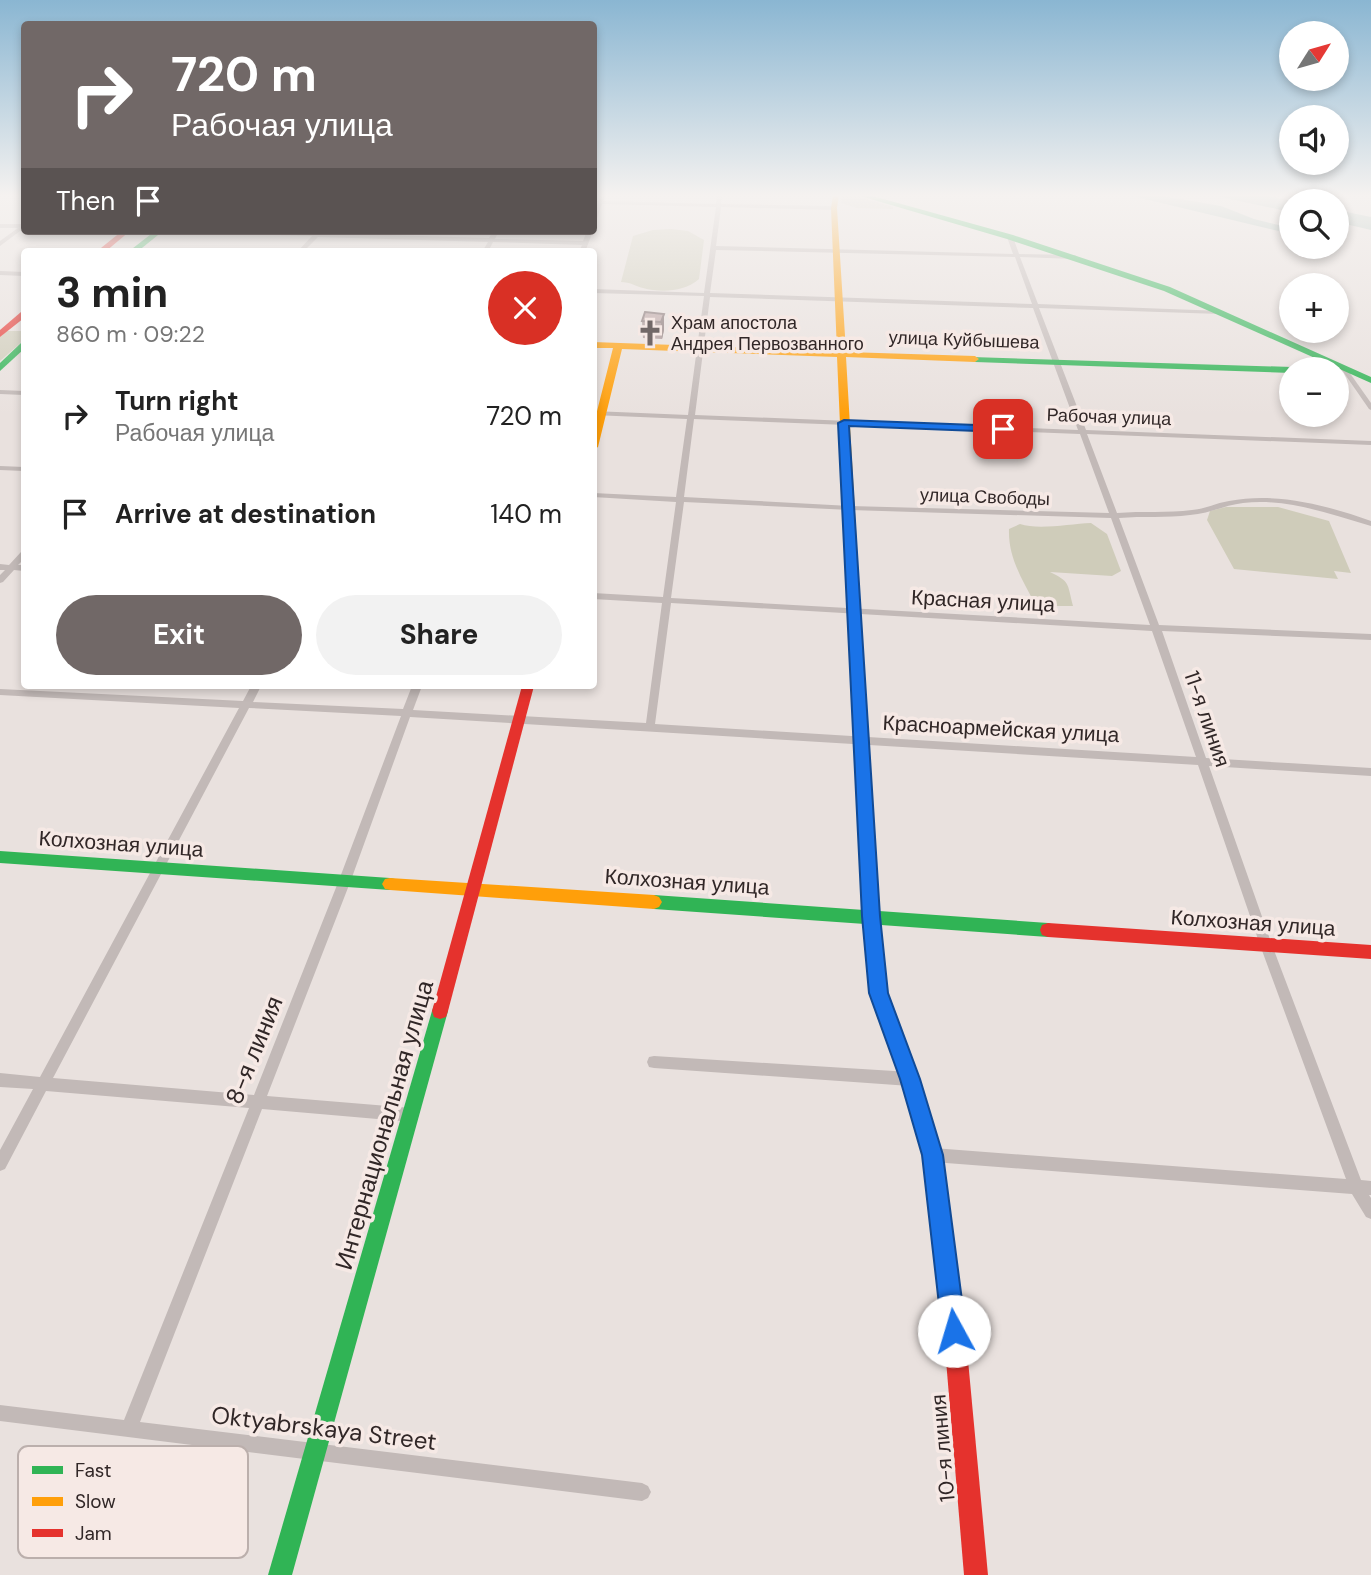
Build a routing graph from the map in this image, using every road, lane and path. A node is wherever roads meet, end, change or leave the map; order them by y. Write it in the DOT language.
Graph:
graph roads {
  1 [pos="710,268"];
  2 [pos="837,268"];
  3 [pos="1023,268"];
  4 [pos="1107,268"];
  5 [pos="0,273"];
  6 [pos="21,274"];
  7 [pos="597,291"];
  8 [pos="707,295"];
  9 [pos="840,300"];
  10 [pos="1038,307"];
  11 [pos="1220,312"];
  12 [pos="597,345"];
  13 [pos="618,346"];
  14 [pos="21,348"];
  15 [pos="700,349"];
  16 [pos="842,355"];
  17 [pos="1314,357"];
  18 [pos="1057,362"];
  19 [pos="0,368"];
  20 [pos="1279,370"];
  21 [pos="1349,373"];
  22 [pos="1349,380"];
  23 [pos="1371,380"];
  24 [pos="0,392"];
  25 [pos="21,393"];
  26 [pos="1371,408"];
  27 [pos="598,413"];
  28 [pos="691,417"];
  29 [pos="844,423"];
  30 [pos="1082,432"];
  31 [pos="1371,443"];
  32 [pos="0,468"];
  33 [pos="21,469"];
  34 [pos="597,495"];
  35 [pos="680,499"];
  36 [pos="850,508"];
  37 [pos="1115,516"];
  38 [pos="1371,524"];
  39 [pos="21,558"];
  40 [pos="0,567"];
  41 [pos="12,568"];
  42 [pos="21,568"];
  43 [pos="0,580"];
  44 [pos="597,596"];
  45 [pos="667,601"];
  46 [pos="856,611"];
  47 [pos="1156,628"];
  48 [pos="1371,637"];
  49 [pos="254,689"];
  50 [pos="415,689"];
  51 [pos="527,689"];
  52 [pos="0,692"];
  53 [pos="245,706"];
  54 [pos="406,714"];
  55 [pos="520,719"];
  56 [pos="650,727"];
  57 [pos="862,741"];
  58 [pos="1200,760"];
  59 [pos="1371,772"];
  60 [pos="0,857"];
  61 [pos="158,868"];
  62 [pos="345,880"];
  63 [pos="473,888"];
  64 [pos="871,916"];
  65 [pos="1266,945"];
  66 [pos="1371,952"];
  67 [pos="654,1062"];
  68 [pos="910,1079"];
  69 [pos="0,1080"];
  70 [pos="43,1083"];
  71 [pos="258,1101"];
  72 [pos="412,1115"];
  73 [pos="933,1155"];
  74 [pos="0,1164"];
  75 [pos="1364,1187"];
  76 [pos="1371,1212"];
  77 [pos="0,1413"];
  78 [pos="129,1429"];
  79 [pos="314,1451"];
  80 [pos="642,1492"];
  81 [pos="280,1575"];
  82 [pos="975,1575"];
  1 -- 8 [label="street"];
  2 -- 9 [label="street, 10-я линия"];
  3 -- 10 [label="street, 11-я линия"];
  4 -- 11 [label="street"];
  5 -- 6 [label="street"];
  7 -- 8 [label="street"];
  8 -- 9 [label="street"];
  8 -- 15 [label="street"];
  9 -- 10 [label="street"];
  9 -- 16 [label="street, 10-я линия"];
  10 -- 11 [label="street"];
  10 -- 18 [label="street, 11-я линия"];
  11 -- 17 [label="street"];
  12 -- 13 [label="street, улица Куйбышева"];
  13 -- 15 [label="street, улица Куйбышева"];
  13 -- 27 [label="street"];
  14 -- 19 [label="street"];
  15 -- 16 [label="street, улица Куйбышева"];
  15 -- 28 [label="street"];
  16 -- 18 [label="street, улица Куйбышева"];
  16 -- 29 [label="street, 10-я линия"];
  18 -- 20 [label="street, улица Куйбышева"];
  18 -- 30 [label="street, 11-я линия"];
  21 -- 23 [label="street"];
  22 -- 26 [label="street"];
  24 -- 25 [label="street"];
  27 -- 28 [label="street, Рабочая улица"];
  28 -- 29 [label="street, Рабочая улица"];
  28 -- 35 [label="street"];
  29 -- 30 [label="street, Рабочая улица"];
  29 -- 36 [label="street, 10-я линия"];
  30 -- 31 [label="street, Рабочая улица"];
  30 -- 37 [label="street, 11-я линия"];
  32 -- 33 [label="street"];
  34 -- 35 [label="street, улица Свободы"];
  35 -- 36 [label="street, улица Свободы"];
  35 -- 45 [label="street"];
  36 -- 37 [label="street, улица Свободы"];
  36 -- 46 [label="street, 10-я линия"];
  37 -- 38 [label="street, улица Свободы"];
  37 -- 47 [label="street, 11-я линия"];
  39 -- 41 [label="street"];
  40 -- 41 [label="street"];
  41 -- 42 [label="street"];
  41 -- 43 [label="street"];
  44 -- 45 [label="street, Красная улица"];
  45 -- 46 [label="street, Красная улица"];
  45 -- 56 [label="street"];
  46 -- 47 [label="street, Красная улица"];
  46 -- 57 [label="street, 10-я линия"];
  47 -- 48 [label="street, Красная улица"];
  47 -- 58 [label="street, 11-я линия"];
  49 -- 53 [label="street"];
  50 -- 54 [label="street, 8-я линия"];
  51 -- 55 [label="street, Интернациональная улица"];
  52 -- 53 [label="street, Красноармейская улица"];
  53 -- 54 [label="street, Красноармейская улица"];
  53 -- 61 [label="street"];
  54 -- 55 [label="street, Красноармейская улица"];
  54 -- 62 [label="street, 8-я линия"];
  55 -- 56 [label="street, Красноармейская улица"];
  55 -- 63 [label="street, Интернациональная улица"];
  56 -- 57 [label="street, Красноармейская улица"];
  57 -- 58 [label="street, Красноармейская улица"];
  57 -- 64 [label="street, 10-я линия"];
  58 -- 59 [label="street, Красноармейская улица"];
  58 -- 65 [label="street, 11-я линия"];
  60 -- 61 [label="street, Колхозная улица"];
  61 -- 62 [label="street, Колхозная улица"];
  61 -- 70 [label="street"];
  62 -- 63 [label="street, Колхозная улица"];
  62 -- 71 [label="street, 8-я линия"];
  63 -- 64 [label="street, Колхозная улица"];
  63 -- 72 [label="street, Интернациональная улица"];
  64 -- 65 [label="street, Колхозная улица"];
  64 -- 68 [label="street, 10-я линия"];
  65 -- 66 [label="street, Колхозная улица"];
  65 -- 75 [label="street, 11-я линия"];
  67 -- 68 [label="street"];
  68 -- 73 [label="street, 10-я линия"];
  69 -- 70 [label="street"];
  70 -- 71 [label="street"];
  70 -- 74 [label="street"];
  71 -- 72 [label="street"];
  71 -- 78 [label="street, 8-я линия"];
  72 -- 79 [label="street, Интернациональная улица"];
  73 -- 75 [label="street"];
  73 -- 82 [label="street, 10-я линия"];
  75 -- 76 [label="street, 11-я линия"];
  77 -- 78 [label="street, Oktyabrskaya Street"];
  78 -- 79 [label="street, Oktyabrskaya Street"];
  79 -- 80 [label="street, Oktyabrskaya Street"];
  79 -- 81 [label="street, Интернациональная улица"];
}
